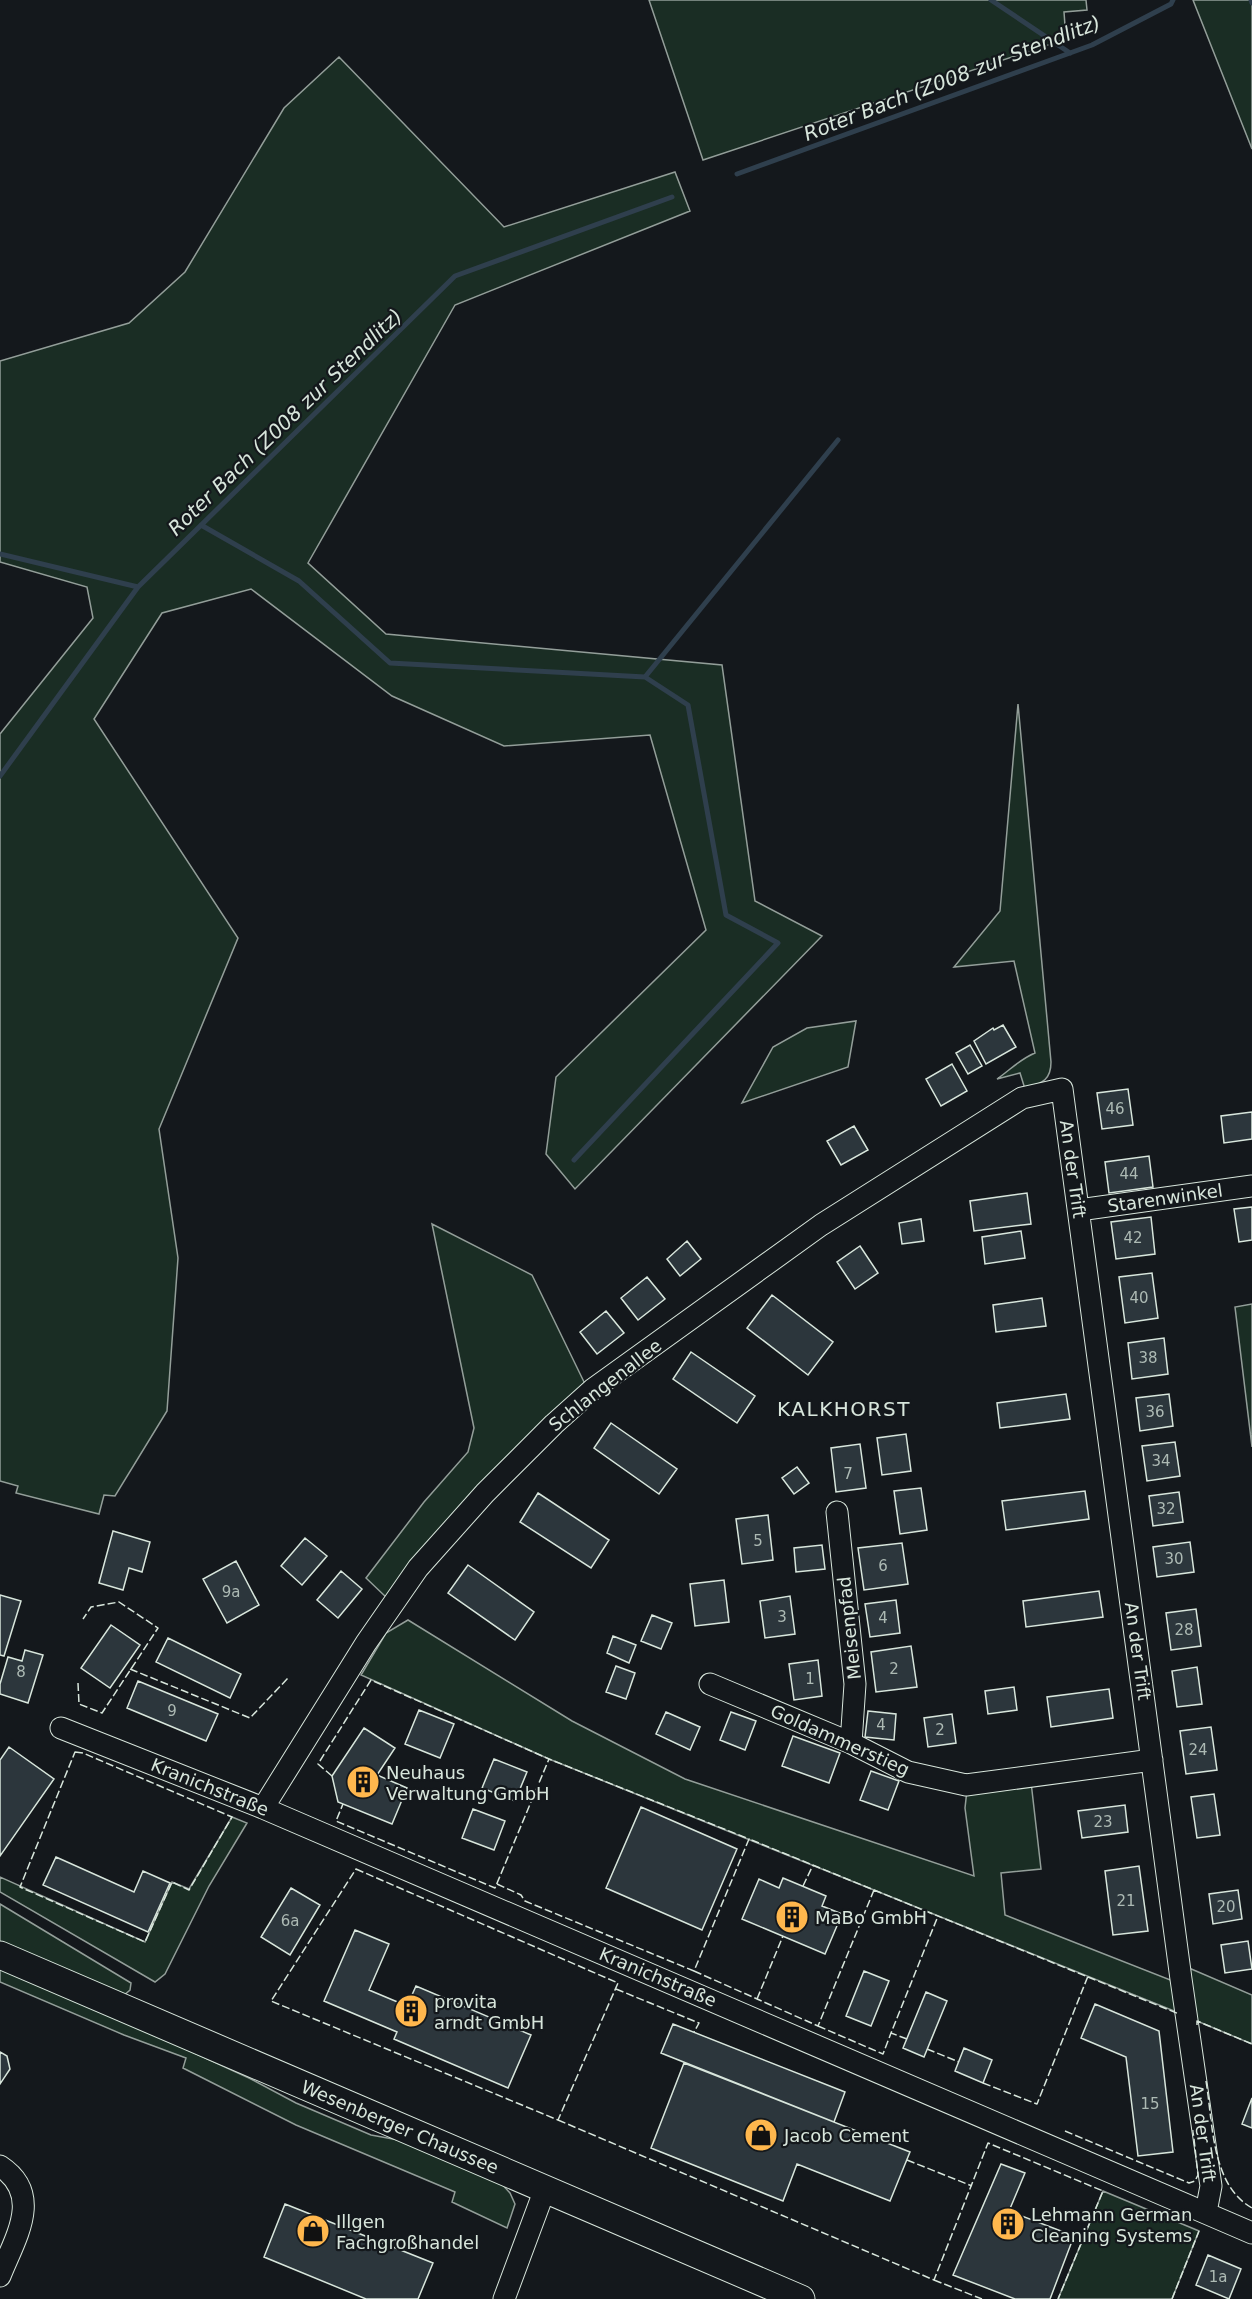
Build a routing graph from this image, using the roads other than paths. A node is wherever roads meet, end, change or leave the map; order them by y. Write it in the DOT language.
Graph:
graph roads {
  1 [pos="1062,1089"];
  2 [pos="1252,1186"];
  3 [pos="1079,1210"];
  4 [pos="837,1512"];
  5 [pos="710,1684"];
  6 [pos="61,1728"];
  7 [pos="851,1743"];
  8 [pos="1152,1760"];
  9 [pos="263,1808"];
  10 [pos="0,1955"];
  11 [pos="0,2166"];
  12 [pos="545,2189"];
  13 [pos="1206,2212"];
  14 [pos="1252,2233"];
  15 [pos="0,2276"];
  16 [pos="504,2299"];
  17 [pos="801,2299"];
  1 -- 3 [label="street, An der Trift"];
  1 -- 9 [label="street, Schlangenallee"];
  2 -- 3 [label="street, Starenwinkel"];
  3 -- 8 [label="street, An der Trift"];
  4 -- 7 [label="street, Meisenpfad"];
  5 -- 7 [label="street, Goldammerstieg"];
  6 -- 9 [label="street, Kranichstraße"];
  7 -- 8 [label="street, Goldammerstieg"];
  8 -- 13 [label="street, An der Trift"];
  9 -- 13 [label="street, Kranichstraße"];
  10 -- 12 [label="main road, Wesenberger Chaussee"];
  11 -- 15 [label="street"];
  12 -- 16 [label="street"];
  12 -- 17 [label="main road, Wesenberger Chaussee"];
  13 -- 14 [label="street, Kranichstraße"];
}
